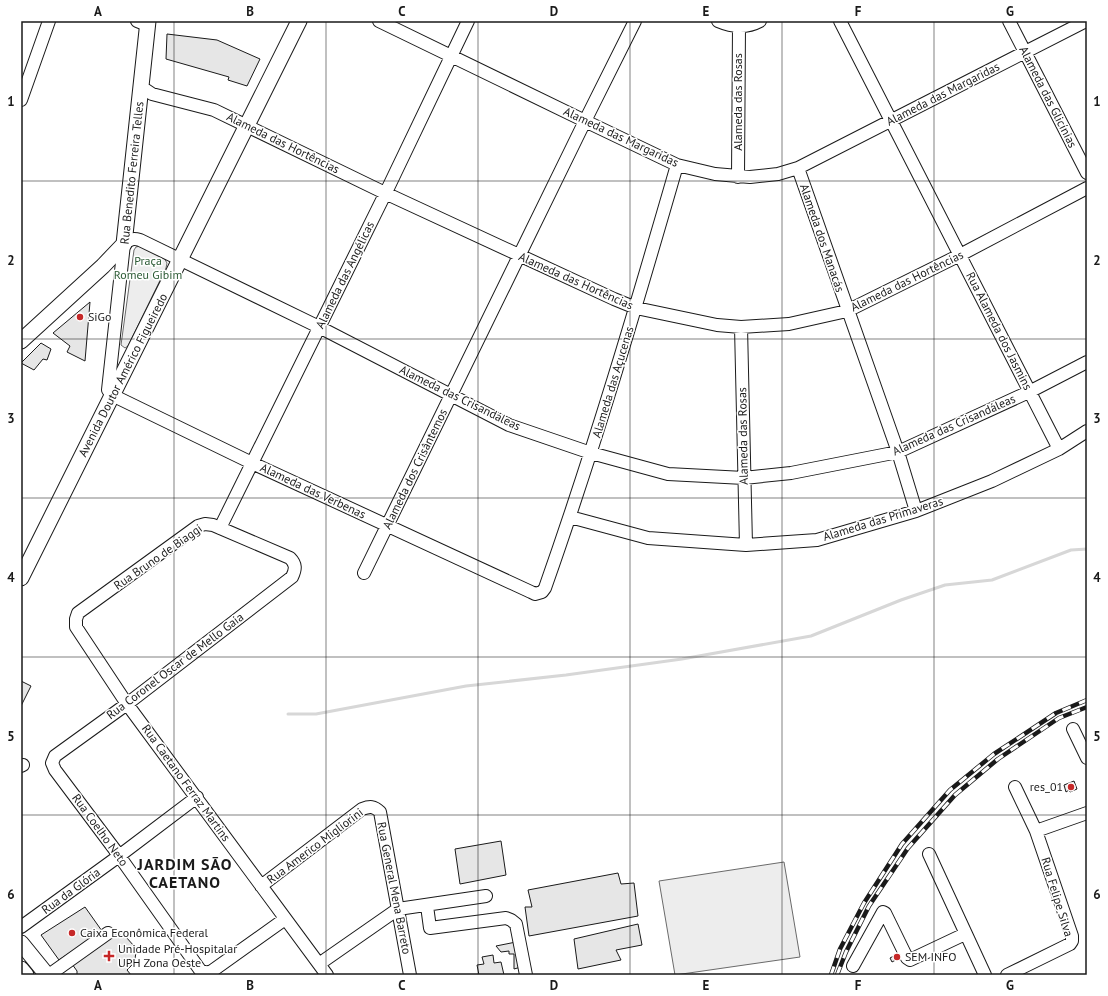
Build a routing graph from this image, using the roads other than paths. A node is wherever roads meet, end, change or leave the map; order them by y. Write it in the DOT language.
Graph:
graph roads {
  1 [pos="49,21"];
  2 [pos="299,21"];
  3 [pos="379,21"];
  4 [pos="468,21"];
  5 [pos="635,21"];
  6 [pos="718,21"];
  7 [pos="760,21"];
  8 [pos="840,21"];
  9 [pos="1009,21"];
  10 [pos="1086,21"];
  11 [pos="144,22"];
  12 [pos="739,26"];
  13 [pos="1024,52"];
  14 [pos="452,57"];
  15 [pos="142,85"];
  16 [pos="21,100"];
  17 [pos="892,120"];
  18 [pos="585,121"];
  19 [pos="247,125"];
  20 [pos="677,165"];
  21 [pos="798,168"];
  22 [pos="1087,173"];
  23 [pos="738,177"];
  24 [pos="1087,188"];
  25 [pos="385,193"];
  26 [pos="124,244"];
  27 [pos="960,255"];
  28 [pos="519,256"];
  29 [pos="181,260"];
  30 [pos="636,308"];
  31 [pos="847,311"];
  32 [pos="741,327"];
  33 [pos="319,328"];
  34 [pos="21,341"];
  35 [pos="1087,362"];
  36 [pos="1031,391"];
  37 [pos="112,395"];
  38 [pos="451,395"];
  39 [pos="1087,431"];
  40 [pos="1060,449"];
  41 [pos="898,452"];
  42 [pos="591,453"];
  43 [pos="252,463"];
  44 [pos="744,478"];
  45 [pos="916,511"];
  46 [pos="570,517"];
  47 [pos="387,526"];
  48 [pos="220,528"];
  49 [pos="746,545"];
  50 [pos="295,567"];
  51 [pos="364,573"];
  52 [pos="21,578"];
  53 [pos="538,594"];
  54 [pos="76,627"];
  55 [pos="127,704"];
  56 [pos="1072,729"];
  57 [pos="1087,758"];
  58 [pos="52,763"];
  59 [pos="1015,787"];
  60 [pos="197,797"];
  61 [pos="370,806"];
  62 [pos="1087,813"];
  63 [pos="1036,831"];
  64 [pos="929,854"];
  65 [pos="119,856"];
  66 [pos="261,886"];
  67 [pos="486,896"];
  68 [pos="427,906"];
  69 [pos="398,909"];
  70 [pos="285,918"];
  71 [pos="21,927"];
  72 [pos="108,933"];
  73 [pos="965,934"];
  74 [pos="21,943"];
  75 [pos="319,964"];
  76 [pos="854,966"];
  77 [pos="21,969"];
  78 [pos="26,975"];
  79 [pos="48,975"];
  80 [pos="327,975"];
  81 [pos="410,975"];
  82 [pos="526,975"];
  83 [pos="985,975"];
  84 [pos="1008,975"];
  1 -- 16 [label="street"];
  2 -- 19 [label="main road, Avenida Doutor Américo Figueiredo"];
  3 -- 14 [label="street, Alameda das Margaridas"];
  4 -- 14 [label="street, Alameda das Angélicas"];
  5 -- 18 [label="street, Alameda dos Crisântemos"];
  6 -- 12 [label="street"];
  7 -- 12 [label="street"];
  8 -- 17 [label="street, Rua Alameda dos Jasmins"];
  9 -- 13 [label="street, Alameda das Glicínias"];
  10 -- 13 [label="street, Alameda das Margaridas"];
  11 -- 15 [label="main road, Rua Benedito Ferreira Telles"];
  12 -- 23 [label="street, Alameda das Rosas"];
  13 -- 17 [label="street, Alameda das Margaridas"];
  13 -- 22 [label="street, Alameda das Glicínias"];
  14 -- 18 [label="street, Alameda das Margaridas"];
  14 -- 25 [label="street, Alameda das Angélicas"];
  15 -- 19 [label="street, Alameda das Hortências"];
  15 -- 26 [label="main road, Rua Benedito Ferreira Telles"];
  17 -- 21 [label="street, Alameda das Margaridas"];
  17 -- 27 [label="street, Rua Alameda dos Jasmins"];
  18 -- 20 [label="street, Alameda das Margaridas"];
  18 -- 28 [label="street, Alameda dos Crisântemos"];
  19 -- 25 [label="street, Alameda das Hortências"];
  19 -- 29 [label="main road, Avenida Doutor Américo Figueiredo"];
  20 -- 23 [label="street, Alameda das Margaridas"];
  20 -- 30 [label="street, Alameda das Açucenas"];
  21 -- 23 [label="street, Alameda das Margaridas"];
  21 -- 31 [label="street, Alameda dos Manacás"];
  24 -- 27 [label="street, Alameda das Hortências"];
  25 -- 28 [label="street, Alameda das Hortências"];
  25 -- 33 [label="street, Alameda das Angélicas"];
  26 -- 29 [label="street, Alameda das Crisandáleas"];
  26 -- 34 [label="main road"];
  26 -- 37 [label="street, Rua Benedito Ferreira Telles"];
  27 -- 31 [label="street, Alameda das Hortências"];
  27 -- 36 [label="street, Rua Alameda dos Jasmins"];
  28 -- 30 [label="street, Alameda das Hortências"];
  28 -- 38 [label="street, Alameda dos Crisântemos"];
  29 -- 33 [label="street, Alameda das Crisandáleas"];
  29 -- 37 [label="main road, Avenida Doutor Américo Figueiredo"];
  30 -- 32 [label="street, Alameda das Hortências"];
  30 -- 42 [label="street, Alameda das Açucenas"];
  31 -- 32 [label="street, Alameda das Hortências"];
  31 -- 41 [label="street, Alameda dos Manacás"];
  32 -- 44 [label="street, Alameda das Rosas"];
  33 -- 38 [label="street, Alameda das Crisandáleas"];
  33 -- 43 [label="street, Alameda das Angélicas"];
  35 -- 36 [label="street, Alameda das Crisandáleas"];
  36 -- 40 [label="street, Rua Alameda dos Jasmins"];
  36 -- 41 [label="street, Alameda das Crisandáleas"];
  37 -- 43 [label="street, Alameda das Verbenas"];
  37 -- 52 [label="main road, Avenida Doutor Américo Figueiredo"];
  38 -- 42 [label="street, Alameda das Crisandáleas"];
  38 -- 47 [label="street, Alameda dos Crisântemos"];
  39 -- 40 [label="street, Alameda das Primaveras"];
  40 -- 45 [label="street, Alameda das Primaveras"];
  41 -- 44 [label="street, Alameda das Crisandáleas"];
  41 -- 45 [label="street, Alameda dos Manacás"];
  42 -- 44 [label="street, Alameda das Crisandáleas"];
  42 -- 46 [label="street, Alameda das Açucenas"];
  43 -- 47 [label="street, Alameda das Verbenas"];
  43 -- 48 [label="street, Alameda das Angélicas"];
  44 -- 49 [label="street, Alameda das Rosas"];
  45 -- 49 [label="street, Alameda das Primaveras"];
  46 -- 49 [label="street, Alameda das Primaveras"];
  46 -- 53 [label="street, Alameda das Açucenas"];
  47 -- 51 [label="street, Alameda dos Crisântemos"];
  47 -- 53 [label="street, Alameda das Verbenas"];
  48 -- 50 [label="street, Rua Bruno de Biaggi"];
  48 -- 54 [label="street, Rua Bruno de Biaggi"];
  50 -- 55 [label="street, Rua Coronel Oscar de Mello Gaia"];
  54 -- 55 [label="street, Rua Caetano Ferraz Martins"];
  55 -- 58 [label="street, Rua Coronel Oscar de Mello Gaia"];
  55 -- 60 [label="street, Rua Caetano Ferraz Martins"];
  56 -- 57 [label="street"];
  58 -- 65 [label="street, Rua Coelho Neto"];
  59 -- 63 [label="street, Rua Felipe Silva"];
  60 -- 65 [label="street, Rua da Glória"];
  60 -- 66 [label="street, Rua Caetano Ferraz Martins"];
  61 -- 66 [label="street, Rua Americo Migliorini"];
  61 -- 69 [label="street, Rua General Mena Barreto"];
  62 -- 63 [label="street"];
  63 -- 84 [label="street, Rua Felipe Silva"];
  64 -- 73 [label="street"];
  65 -- 70 [label="street, Rua Coelho Neto"];
  65 -- 71 [label="street, Rua da Glória"];
  66 -- 70 [label="street, Rua Caetano Ferraz Martins"];
  67 -- 68 [label="street"];
  68 -- 69 [label="street"];
  68 -- 82 [label="street"];
  69 -- 75 [label="street"];
  69 -- 81 [label="street, Rua General Mena Barreto"];
  70 -- 75 [label="street, Rua Caetano Ferraz Martins"];
  72 -- 79 [label="street"];
  73 -- 76 [label="street"];
  73 -- 83 [label="street"];
  74 -- 79 [label="main road"];
  75 -- 80 [label="street, Rua Caetano Ferraz Martins"];
  77 -- 78 [label="main road"];
}
